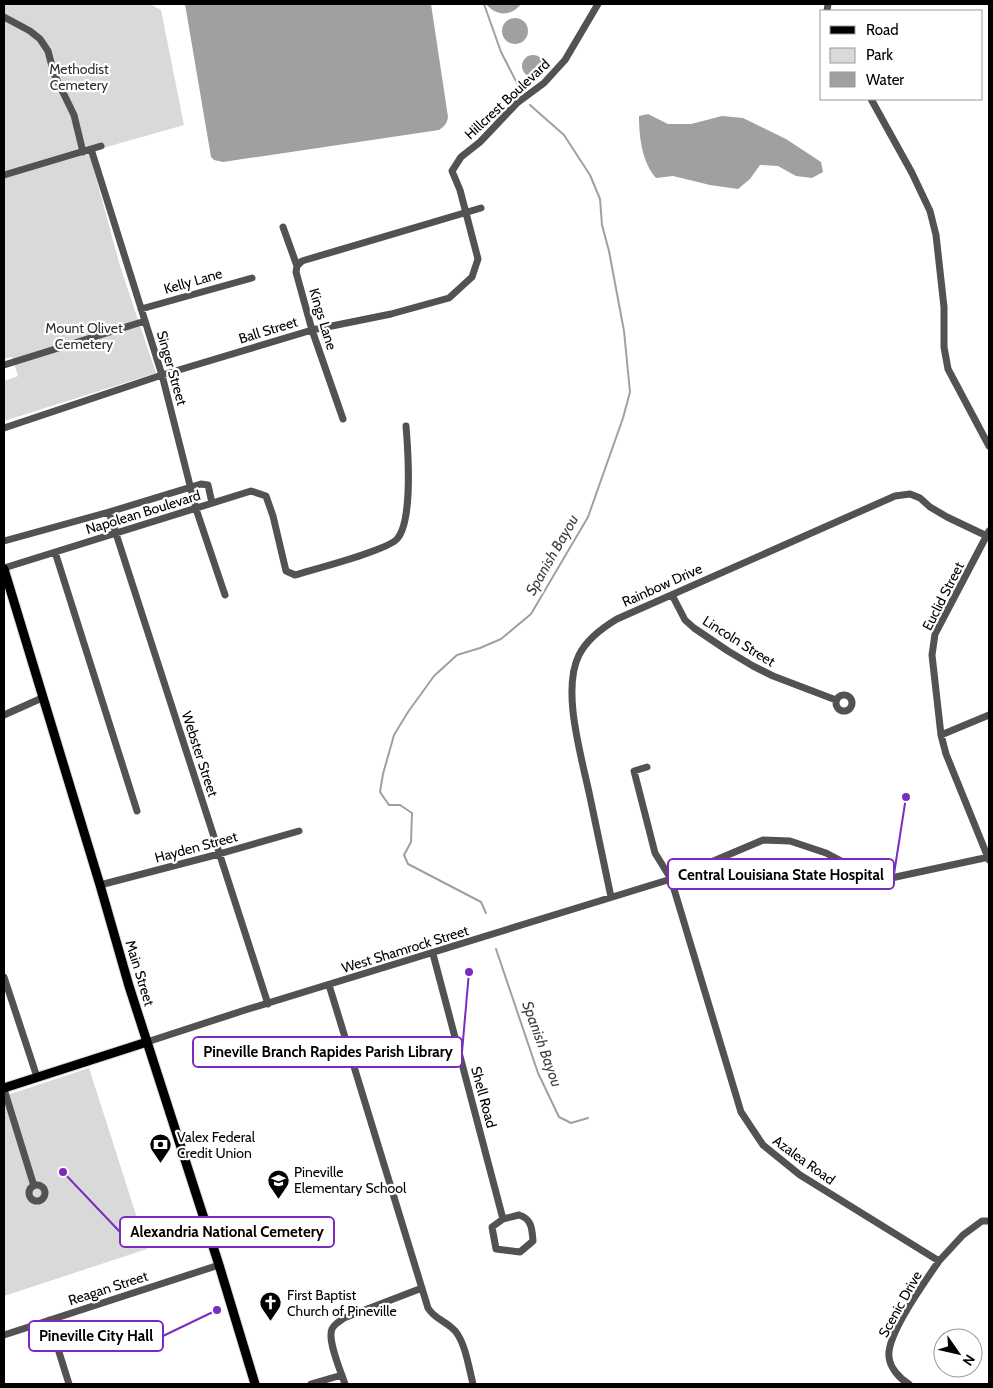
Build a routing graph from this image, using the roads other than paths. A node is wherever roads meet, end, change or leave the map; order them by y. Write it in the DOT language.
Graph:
graph roads {
  1 [pos="598,4"];
  2 [pos="4,17"];
  3 [pos="871,100"];
  4 [pos="101,146"];
  5 [pos="91,149"];
  6 [pos="83,152"];
  7 [pos="4,175"];
  8 [pos="480,208"];
  9 [pos="466,213"];
  10 [pos="284,226"];
  11 [pos="297,266"];
  12 [pos="252,278"];
  13 [pos="141,309"];
  14 [pos="145,321"];
  15 [pos="312,330"];
  16 [pos="4,365"];
  17 [pos="162,376"];
  18 [pos="343,419"];
  19 [pos="406,426"];
  20 [pos="4,428"];
  21 [pos="989,446"];
  22 [pos="191,487"];
  23 [pos="212,503"];
  24 [pos="196,509"];
  25 [pos="109,512"];
  26 [pos="116,534"];
  27 [pos="989,535"];
  28 [pos="4,541"];
  29 [pos="55,552"];
  30 [pos="4,568"];
  31 [pos="225,595"];
  32 [pos="672,595"];
  33 [pos="42,698"];
  34 [pos="836,700"];
  35 [pos="4,715"];
  36 [pos="989,715"];
  37 [pos="941,735"];
  38 [pos="646,767"];
  39 [pos="137,811"];
  40 [pos="299,831"];
  41 [pos="219,854"];
  42 [pos="989,858"];
  43 [pos="672,879"];
  44 [pos="100,885"];
  45 [pos="611,897"];
  46 [pos="433,954"];
  47 [pos="4,977"];
  48 [pos="329,985"];
  49 [pos="268,1004"];
  50 [pos="147,1042"];
  51 [pos="37,1077"];
  52 [pos="4,1088"];
  53 [pos="34,1186"];
  54 [pos="503,1218"];
  55 [pos="989,1222"];
  56 [pos="939,1261"];
  57 [pos="219,1265"];
  58 [pos="422,1288"];
  59 [pos="49,1320"];
  60 [pos="4,1334"];
  61 [pos="342,1375"];
  62 [pos="69,1384"];
  63 [pos="255,1384"];
  64 [pos="311,1384"];
  65 [pos="345,1384"];
  66 [pos="473,1384"];
  67 [pos="909,1384"];
  1 -- 9 [label="street, Hillcrest Boulevard"];
  2 -- 6 [label="street"];
  3 -- 21 [label="street"];
  4 -- 5 [label="street"];
  5 -- 6 [label="street"];
  5 -- 13 [label="street, Singer Street"];
  6 -- 7 [label="street"];
  8 -- 9 [label="street"];
  9 -- 11 [label="street"];
  9 -- 15 [label="street, Ball Street"];
  10 -- 11 [label="street, Kings Lane"];
  11 -- 15 [label="street, Kings Lane"];
  12 -- 13 [label="street, Kelly Lane"];
  13 -- 14 [label="street, Singer Street"];
  14 -- 16 [label="street"];
  14 -- 17 [label="street, Singer Street"];
  15 -- 17 [label="street, Ball Street"];
  15 -- 18 [label="street, Kings Lane"];
  17 -- 20 [label="street, Ball Street"];
  17 -- 22 [label="street, Singer Street"];
  19 -- 23 [label="street"];
  22 -- 23 [label="street, Napolean Boulevard"];
  22 -- 24 [label="street, Singer Street"];
  22 -- 25 [label="street, Napolean Boulevard"];
  23 -- 24 [label="street, Napolean Boulevard"];
  24 -- 26 [label="street, Napolean Boulevard"];
  24 -- 31 [label="street, Singer Street"];
  25 -- 26 [label="street, Webster Street"];
  25 -- 28 [label="street, Napolean Boulevard"];
  26 -- 29 [label="street, Napolean Boulevard"];
  26 -- 41 [label="street, Webster Street"];
  27 -- 32 [label="street, Rainbow Drive"];
  27 -- 37 [label="street, Euclid Street"];
  29 -- 30 [label="street, Napolean Boulevard"];
  29 -- 39 [label="street"];
  30 -- 33 [label="main road, Main Street"];
  32 -- 34 [label="street, Lincoln Street"];
  32 -- 45 [label="street, Rainbow Drive"];
  33 -- 35 [label="street"];
  33 -- 44 [label="main road, Main Street"];
  36 -- 37 [label="street"];
  37 -- 42 [label="street, Euclid Street"];
  38 -- 43 [label="street, Azalea Road"];
  40 -- 41 [label="street, Hayden Street"];
  41 -- 44 [label="street, Hayden Street"];
  41 -- 49 [label="street, Webster Street"];
  42 -- 43 [label="street, West Shamrock Street"];
  43 -- 45 [label="street, West Shamrock Street"];
  43 -- 56 [label="street, Azalea Road"];
  44 -- 50 [label="main road, Main Street"];
  45 -- 46 [label="street, West Shamrock Street"];
  46 -- 48 [label="street, West Shamrock Street"];
  46 -- 54 [label="street, Shell Road"];
  47 -- 51 [label="street"];
  48 -- 49 [label="street, West Shamrock Street"];
  48 -- 58 [label="street"];
  49 -- 50 [label="street, West Shamrock Street"];
  50 -- 51 [label="main road"];
  50 -- 57 [label="main road, Main Street"];
  51 -- 52 [label="main road"];
  52 -- 53 [label="street"];
  54 -- 54 [label="street"];
  55 -- 56 [label="street"];
  56 -- 67 [label="street, Scenic Drive"];
  57 -- 59 [label="street, Reagan Street"];
  57 -- 63 [label="main road, Main Street"];
  58 -- 61 [label="street"];
  58 -- 66 [label="street"];
  59 -- 60 [label="street, Reagan Street"];
  59 -- 62 [label="street"];
  61 -- 64 [label="street"];
  61 -- 65 [label="street"];
}
